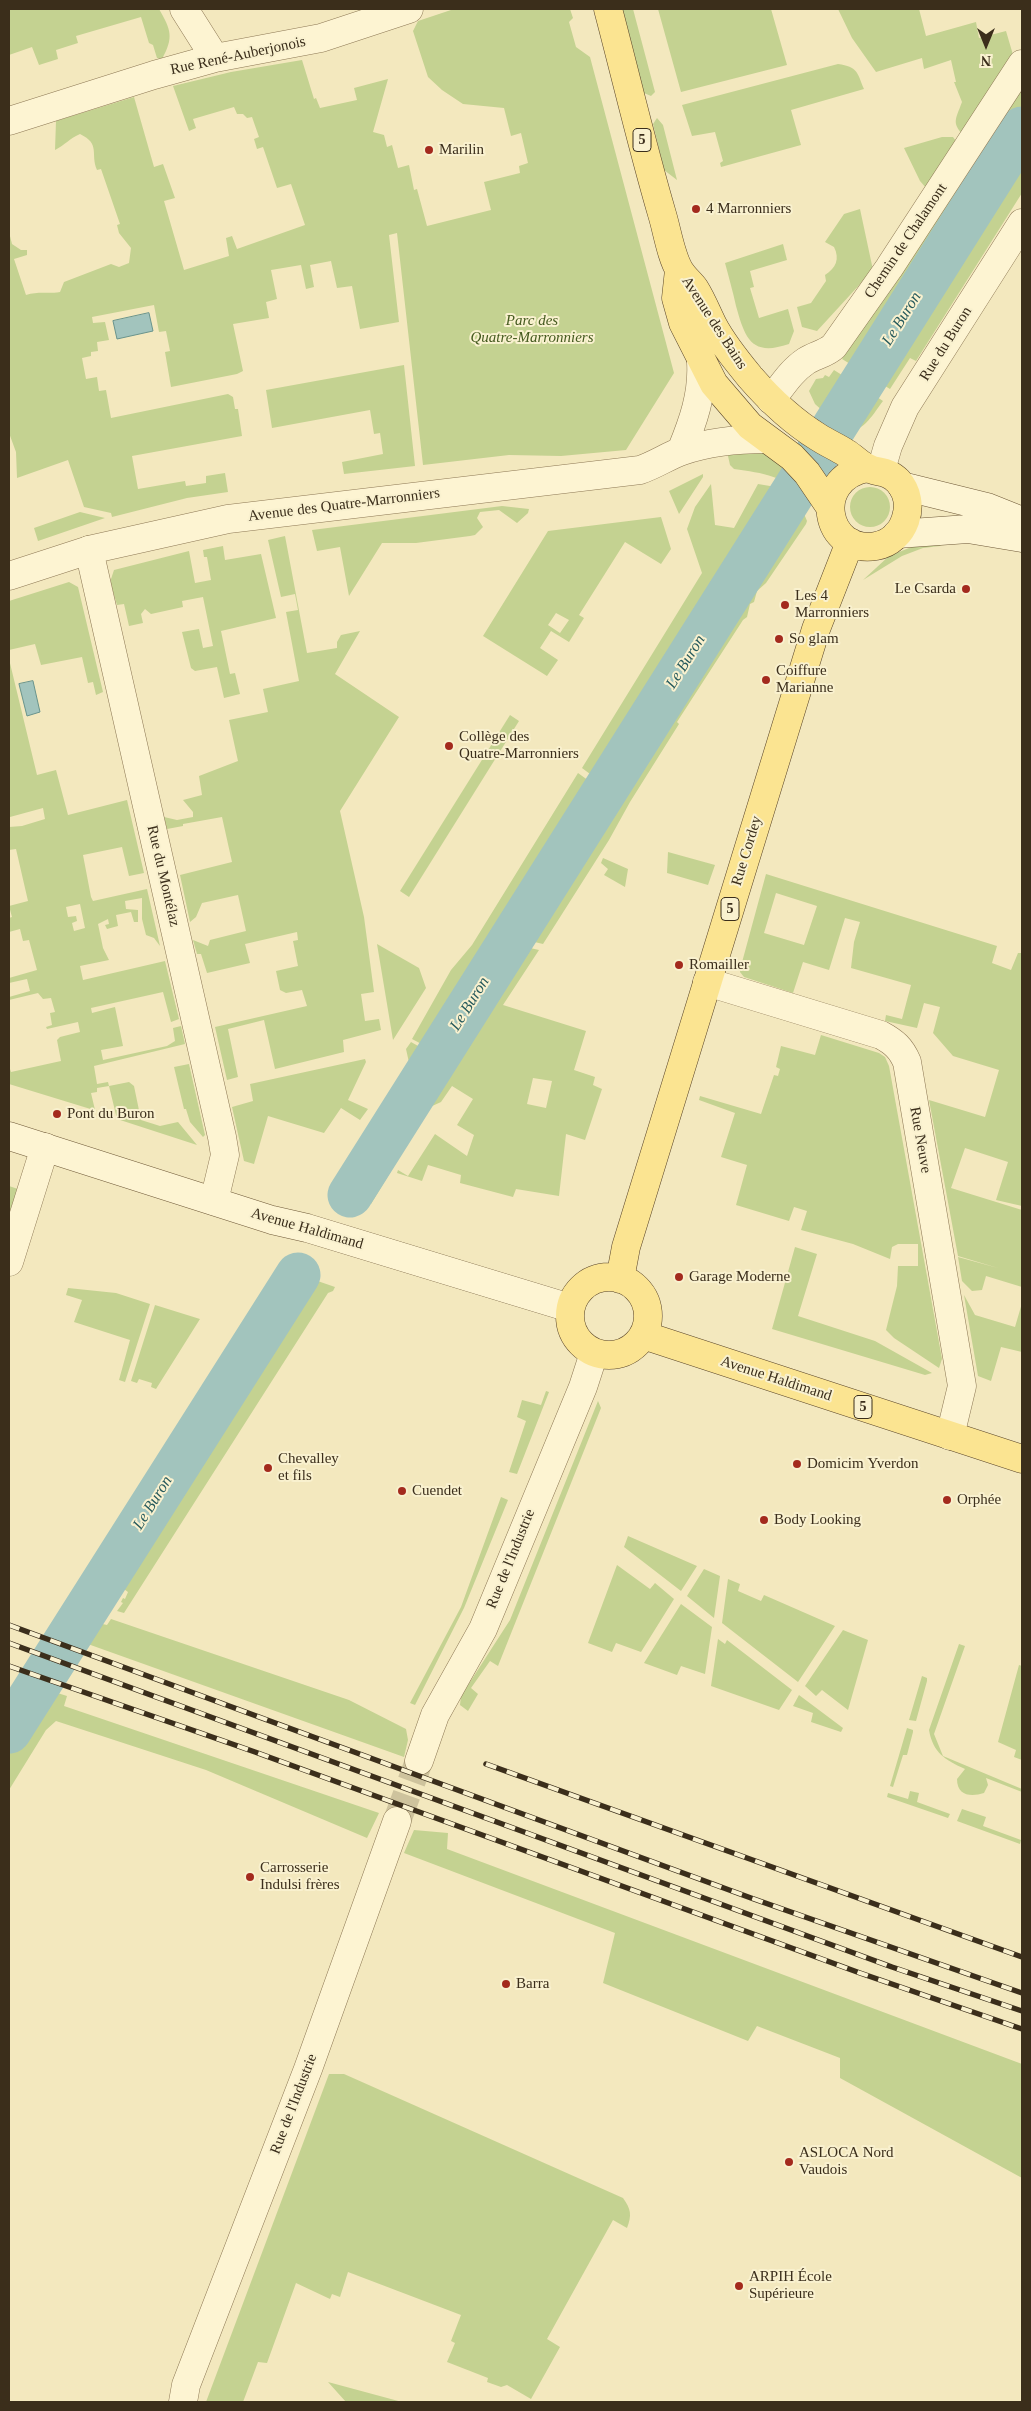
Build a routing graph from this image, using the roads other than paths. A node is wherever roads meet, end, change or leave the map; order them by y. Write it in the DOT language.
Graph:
graph roads {
  1 [pos="184,9"];
  2 [pos="410,9"];
  3 [pos="608,9"];
  4 [pos="215,58"];
  5 [pos="1022,64"];
  6 [pos="9,121"];
  7 [pos="1022,223"];
  8 [pos="679,270"];
  9 [pos="701,362"];
  10 [pos="772,400"];
  11 [pos="772,444"];
  12 [pos="681,451"];
  13 [pos="864,464"];
  14 [pos="902,486"];
  15 [pos="825,499"];
  16 [pos="1022,521"];
  17 [pos="897,534"];
  18 [pos="1022,538"];
  19 [pos="850,542"];
  20 [pos="89,550"];
  21 [pos="9,576"];
  22 [pos="707,982"];
  23 [pos="9,1136"];
  24 [pos="45,1147"];
  25 [pos="214,1201"];
  26 [pos="9,1262"];
  27 [pos="620,1279"];
  28 [pos="570,1308"];
  29 [pos="643,1335"];
  30 [pos="594,1353"];
  31 [pos="950,1436"];
  32 [pos="1022,1458"];
  33 [pos="419,1761"];
  34 [pos="397,1821"];
  35 [pos="181,2396"];
  1 -- 4 [label="street"];
  2 -- 4 [label="street, Rue René-Auberjonois"];
  3 -- 8 [label="main road, Avenue des Bains / 5"];
  4 -- 6 [label="street, Rue René-Auberjonois"];
  5 -- 10 [label="street, Chemin de Chalamont"];
  7 -- 13 [label="street, Rue du Buron"];
  8 -- 9 [label="main road, Avenue des Bains / 5"];
  8 -- 10 [label="main road, Avenue des Bains / 5"];
  9 -- 11 [label="main road, Avenue des Bains / 5"];
  9 -- 12 [label="street"];
  10 -- 13 [label="main road, Avenue des Bains / 5"];
  11 -- 12 [label="street, Avenue des Quatre-Marronniers"];
  11 -- 15 [label="main road, Avenue des Bains / 5"];
  12 -- 20 [label="street, Avenue des Quatre-Marronniers"];
  13 -- 14 [label="main road"];
  13 -- 15 [label="main road"];
  14 -- 16 [label="street"];
  14 -- 17 [label="main road"];
  15 -- 19 [label="main road"];
  17 -- 18 [label="street"];
  17 -- 19 [label="main road"];
  19 -- 22 [label="main road, Rue Cordey / 5"];
  20 -- 21 [label="street, Avenue des Quatre-Marronniers"];
  20 -- 25 [label="street, Rue du Montélaz"];
  22 -- 27 [label="main road, Rue Cordey / 5"];
  22 -- 31 [label="street, Rue Neuve"];
  23 -- 24 [label="street, Avenue Haldimand"];
  24 -- 25 [label="street, Avenue Haldimand"];
  24 -- 26 [label="street"];
  25 -- 28 [label="street, Avenue Haldimand"];
  27 -- 28 [label="main road"];
  27 -- 29 [label="main road"];
  28 -- 30 [label="main road"];
  29 -- 30 [label="main road"];
  29 -- 31 [label="main road, Avenue Haldimand / 5"];
  30 -- 33 [label="street, Rue de l'Industrie"];
  31 -- 32 [label="main road, Avenue Haldimand / 5"];
  34 -- 35 [label="street, Rue de l'Industrie"];
}
